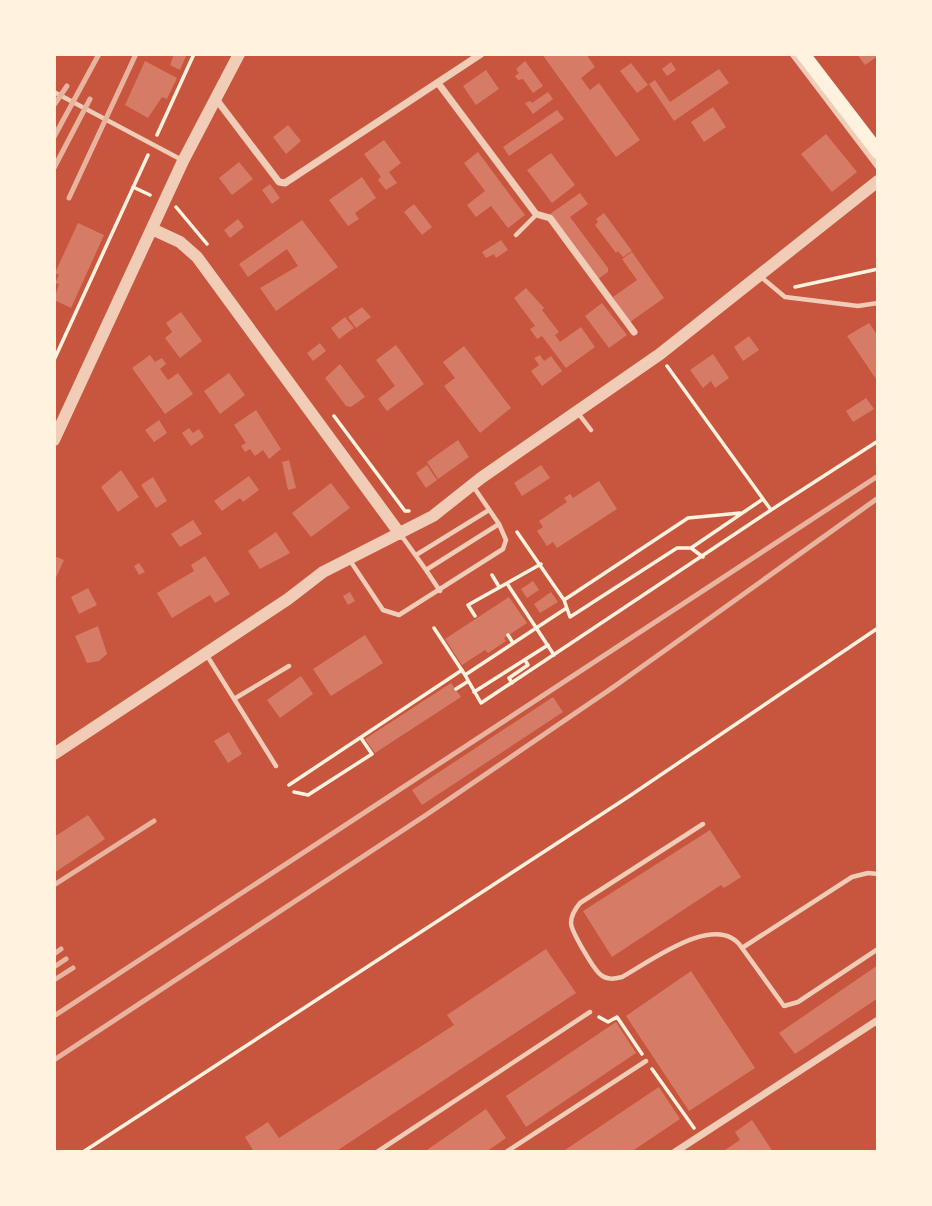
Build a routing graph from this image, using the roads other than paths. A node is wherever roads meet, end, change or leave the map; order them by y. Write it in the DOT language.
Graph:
graph roads {
  1 [pos="239,54"];
  2 [pos="481,54"];
  3 [pos="793,54"];
  4 [pos="803,54"];
  5 [pos="438,83"];
  6 [pos="54,92"];
  7 [pos="215,99"];
  8 [pos="878,152"];
  9 [pos="183,160"];
  10 [pos="878,166"];
  11 [pos="878,181"];
  12 [pos="536,214"];
  13 [pos="152,229"];
  14 [pos="516,235"];
  15 [pos="764,280"];
  16 [pos="878,303"];
  17 [pos="634,332"];
  18 [pos="578,412"];
  19 [pos="591,430"];
  20 [pos="54,440"];
  21 [pos="472,485"];
  22 [pos="489,510"];
  23 [pos="499,524"];
  24 [pos="401,534"];
  25 [pos="416,555"];
  26 [pos="349,558"];
  27 [pos="426,570"];
  28 [pos="440,591"];
  29 [pos="205,653"];
  30 [pos="289,666"];
  31 [pos="234,699"];
  32 [pos="54,754"];
  33 [pos="276,766"];
  34 [pos="704,824"];
  35 [pos="878,874"];
  36 [pos="742,948"];
  37 [pos="878,949"];
  38 [pos="590,1012"];
  39 [pos="878,1020"];
  40 [pos="646,1061"];
  41 [pos="377,1152"];
  42 [pos="506,1152"];
  43 [pos="675,1152"];
  1 -- 7 [label="street"];
  2 -- 5 [label="street"];
  3 -- 10 [label="street"];
  4 -- 8 [label="main road"];
  5 -- 7 [label="street"];
  5 -- 12 [label="street"];
  6 -- 9 [label="lane"];
  7 -- 9 [label="street"];
  9 -- 13 [label="street"];
  11 -- 15 [label="street"];
  12 -- 14 [label="lane"];
  12 -- 17 [label="street"];
  13 -- 20 [label="street"];
  13 -- 24 [label="street"];
  15 -- 16 [label="lane"];
  15 -- 18 [label="street"];
  18 -- 19 [label="lane"];
  18 -- 21 [label="street"];
  21 -- 22 [label="lane"];
  21 -- 24 [label="street"];
  22 -- 23 [label="lane"];
  22 -- 25 [label="lane"];
  23 -- 27 [label="lane"];
  23 -- 28 [label="lane"];
  24 -- 25 [label="lane"];
  24 -- 26 [label="street"];
  25 -- 27 [label="lane"];
  26 -- 28 [label="lane"];
  26 -- 29 [label="street"];
  27 -- 28 [label="lane"];
  29 -- 31 [label="lane"];
  29 -- 32 [label="street"];
  30 -- 31 [label="lane"];
  31 -- 33 [label="lane"];
  34 -- 36 [label="lane"];
  35 -- 36 [label="lane"];
  36 -- 37 [label="lane"];
  38 -- 41 [label="lane"];
  39 -- 43 [label="street"];
  40 -- 42 [label="lane"];
}
